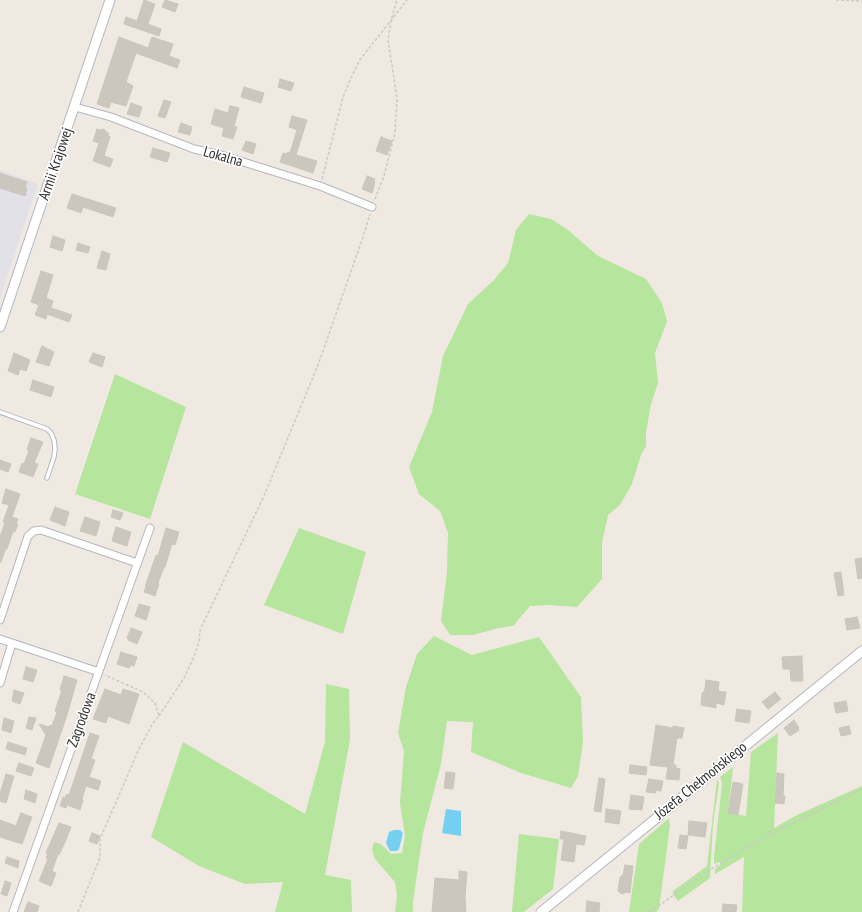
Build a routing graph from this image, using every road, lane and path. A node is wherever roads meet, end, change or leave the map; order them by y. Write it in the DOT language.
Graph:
graph roads {
  1 [pos="110,0"];
  2 [pos="397,0"];
  3 [pos="407,0"];
  4 [pos="836,0"];
  5 [pos="843,0"];
  6 [pos="862,1"];
  7 [pos="390,21"];
  8 [pos="75,107"];
  9 [pos="320,186"];
  10 [pos="372,207"];
  11 [pos="0,327"];
  12 [pos="0,412"];
  13 [pos="47,478"];
  14 [pos="150,528"];
  15 [pos="137,563"];
  16 [pos="0,620"];
  17 [pos="0,639"];
  18 [pos="12,643"];
  19 [pos="862,651"];
  20 [pos="99,672"];
  21 [pos="0,683"];
  22 [pos="160,716"];
  23 [pos="862,789"];
  24 [pos="13,912"];
  25 [pos="78,912"];
  26 [pos="541,912"];
  27 [pos="650,912"];
  1 -- 8 [label="street, Armii Krajowej"];
  2 -- 7 [label="path"];
  3 -- 7 [label="path"];
  4 -- 5 [label="path"];
  5 -- 6 [label="path"];
  7 -- 9 [label="path"];
  7 -- 10 [label="path"];
  8 -- 9 [label="street, Lokalna"];
  8 -- 11 [label="street, Armii Krajowej"];
  9 -- 10 [label="street, Lokalna"];
  10 -- 22 [label="path"];
  12 -- 13 [label="lane"];
  14 -- 15 [label="street, Zagrodowa"];
  15 -- 16 [label="street"];
  15 -- 20 [label="street, Zagrodowa"];
  17 -- 18 [label="street"];
  18 -- 20 [label="street"];
  18 -- 21 [label="street"];
  19 -- 26 [label="street, Józefa Chełmońskiego"];
  20 -- 22 [label="path"];
  20 -- 24 [label="street, Zagrodowa"];
  22 -- 25 [label="path"];
  23 -- 27 [label="path"];
}
